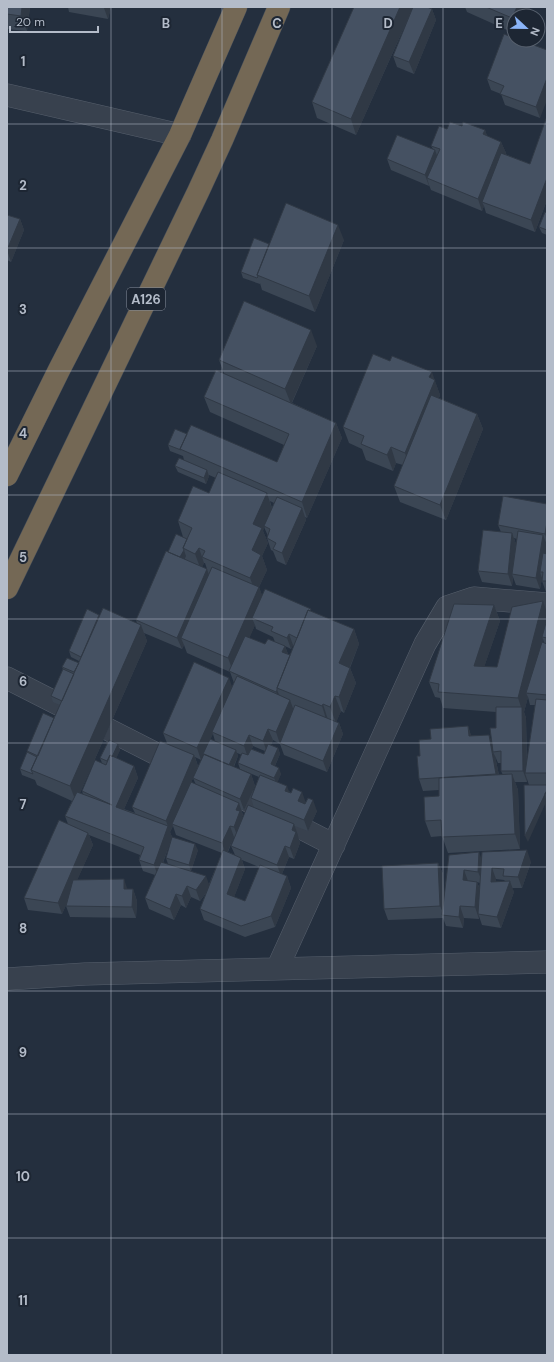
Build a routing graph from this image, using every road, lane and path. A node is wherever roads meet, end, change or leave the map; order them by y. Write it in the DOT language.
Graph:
graph roads {
  1 [pos="236,7"];
  2 [pos="279,7"];
  3 [pos="7,95"];
  4 [pos="180,135"];
  5 [pos="7,475"];
  6 [pos="7,588"];
  7 [pos="547,604"];
  8 [pos="7,678"];
  9 [pos="334,845"];
  10 [pos="547,962"];
  11 [pos="277,969"];
  12 [pos="7,979"];
  1 -- 4 [label="highway"];
  2 -- 6 [label="highway, A126"];
  3 -- 4 [label="street"];
  4 -- 5 [label="highway"];
  7 -- 9 [label="street"];
  8 -- 9 [label="street"];
  9 -- 11 [label="street"];
  10 -- 11 [label="street"];
  11 -- 12 [label="street"];
}
